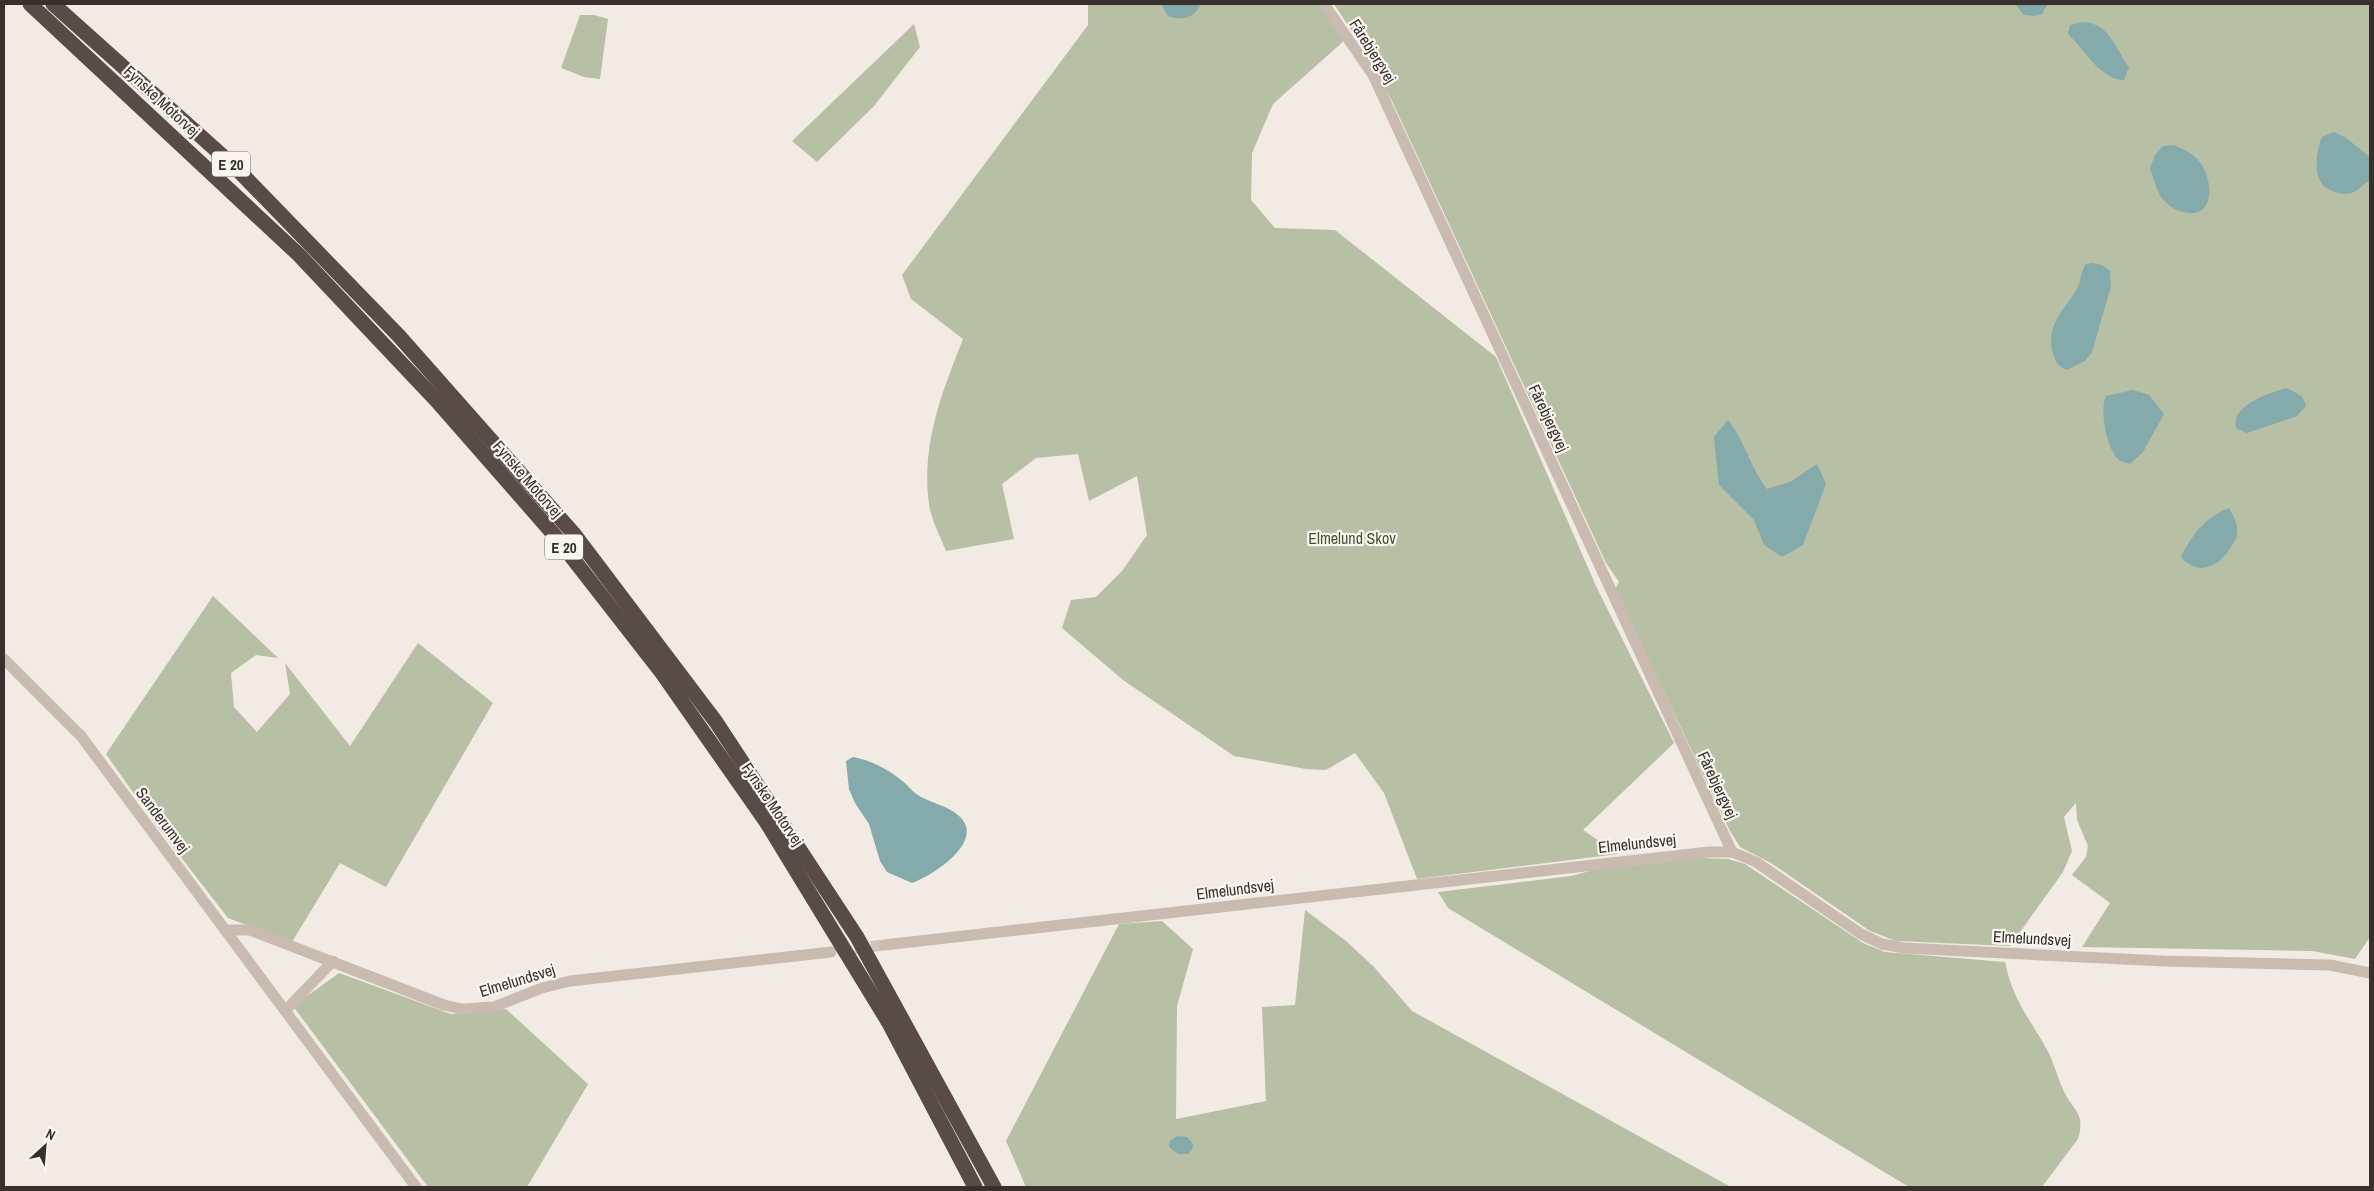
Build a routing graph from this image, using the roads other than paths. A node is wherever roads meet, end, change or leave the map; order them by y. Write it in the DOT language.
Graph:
graph roads {
  1 [pos="30,4"];
  2 [pos="53,4"];
  3 [pos="1324,4"];
  4 [pos="4,658"];
  5 [pos="1732,852"];
  6 [pos="226,930"];
  7 [pos="884,945"];
  8 [pos="831,952"];
  9 [pos="333,961"];
  10 [pos="2370,973"];
  11 [pos="285,1010"];
  12 [pos="416,1187"];
  13 [pos="975,1187"];
  14 [pos="994,1187"];
  1 -- 13 [label="highway, Fynske Motorvej / E 20"];
  2 -- 14 [label="highway, Fynske Motorvej / E 20"];
  3 -- 5 [label="street, Fårebjergvej"];
  4 -- 6 [label="street, Sanderumvej"];
  5 -- 7 [label="street, Elmelundsvej"];
  5 -- 10 [label="street, Elmelundsvej"];
  6 -- 9 [label="street, Elmelundsvej"];
  6 -- 11 [label="street, Sanderumvej"];
  8 -- 9 [label="street, Elmelundsvej"];
  9 -- 11 [label="street"];
  11 -- 12 [label="street, Sanderumvej"];
}
